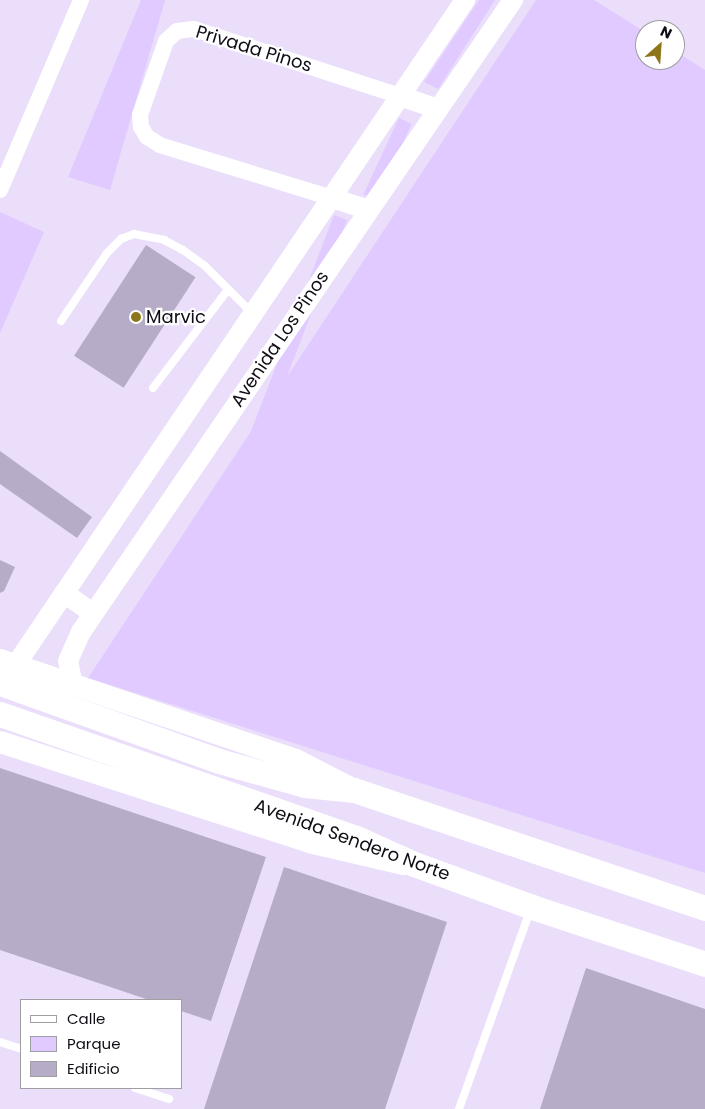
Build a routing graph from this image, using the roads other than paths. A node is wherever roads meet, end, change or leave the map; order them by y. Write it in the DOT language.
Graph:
graph roads {
  1 [pos="81,0"];
  2 [pos="465,0"];
  3 [pos="513,0"];
  4 [pos="400,96"];
  5 [pos="438,109"];
  6 [pos="3,173"];
  7 [pos="0,190"];
  8 [pos="332,198"];
  9 [pos="368,210"];
  10 [pos="227,291"];
  11 [pos="253,314"];
  12 [pos="61,321"];
  13 [pos="153,388"];
  14 [pos="64,593"];
  15 [pos="93,613"];
  16 [pos="5,670"];
  17 [pos="73,686"];
  18 [pos="0,714"];
  19 [pos="0,742"];
  20 [pos="354,790"];
  21 [pos="414,864"];
  22 [pos="532,906"];
  23 [pos="705,908"];
  24 [pos="705,964"];
  25 [pos="0,1042"];
  26 [pos="20,1049"];
  27 [pos="138,1089"];
  28 [pos="169,1100"];
  29 [pos="459,1109"];
  1 -- 6 [label="street"];
  2 -- 4 [label="street, Avenida Los Pinos"];
  3 -- 5 [label="street, Avenida Los Pinos"];
  4 -- 5 [label="street"];
  4 -- 8 [label="street, Avenida Los Pinos"];
  4 -- 8 [label="street, Privada Pinos"];
  5 -- 9 [label="street, Avenida Los Pinos"];
  6 -- 7 [label="street"];
  8 -- 9 [label="street"];
  8 -- 11 [label="street, Avenida Los Pinos"];
  9 -- 15 [label="street, Avenida Los Pinos"];
  10 -- 11 [label="lane"];
  10 -- 12 [label="lane"];
  10 -- 13 [label="lane"];
  11 -- 14 [label="street, Avenida Los Pinos"];
  14 -- 15 [label="street"];
  14 -- 16 [label="street, Avenida Los Pinos"];
  15 -- 17 [label="street, Avenida Los Pinos"];
  16 -- 17 [label="main road, Avenida Sendero Norte"];
  16 -- 20 [label="main road, Avenida Sendero Norte"];
  17 -- 20 [label="main road, Avenida Sendero Norte"];
  18 -- 21 [label="main road, Avenida Sendero Norte"];
  19 -- 21 [label="main road"];
  20 -- 23 [label="main road, Avenida Sendero Norte"];
  21 -- 22 [label="main road, Avenida Sendero Norte"];
  22 -- 24 [label="main road, Avenida Sendero Norte"];
  22 -- 29 [label="lane"];
  25 -- 26 [label="lane"];
  27 -- 28 [label="lane"];
}
